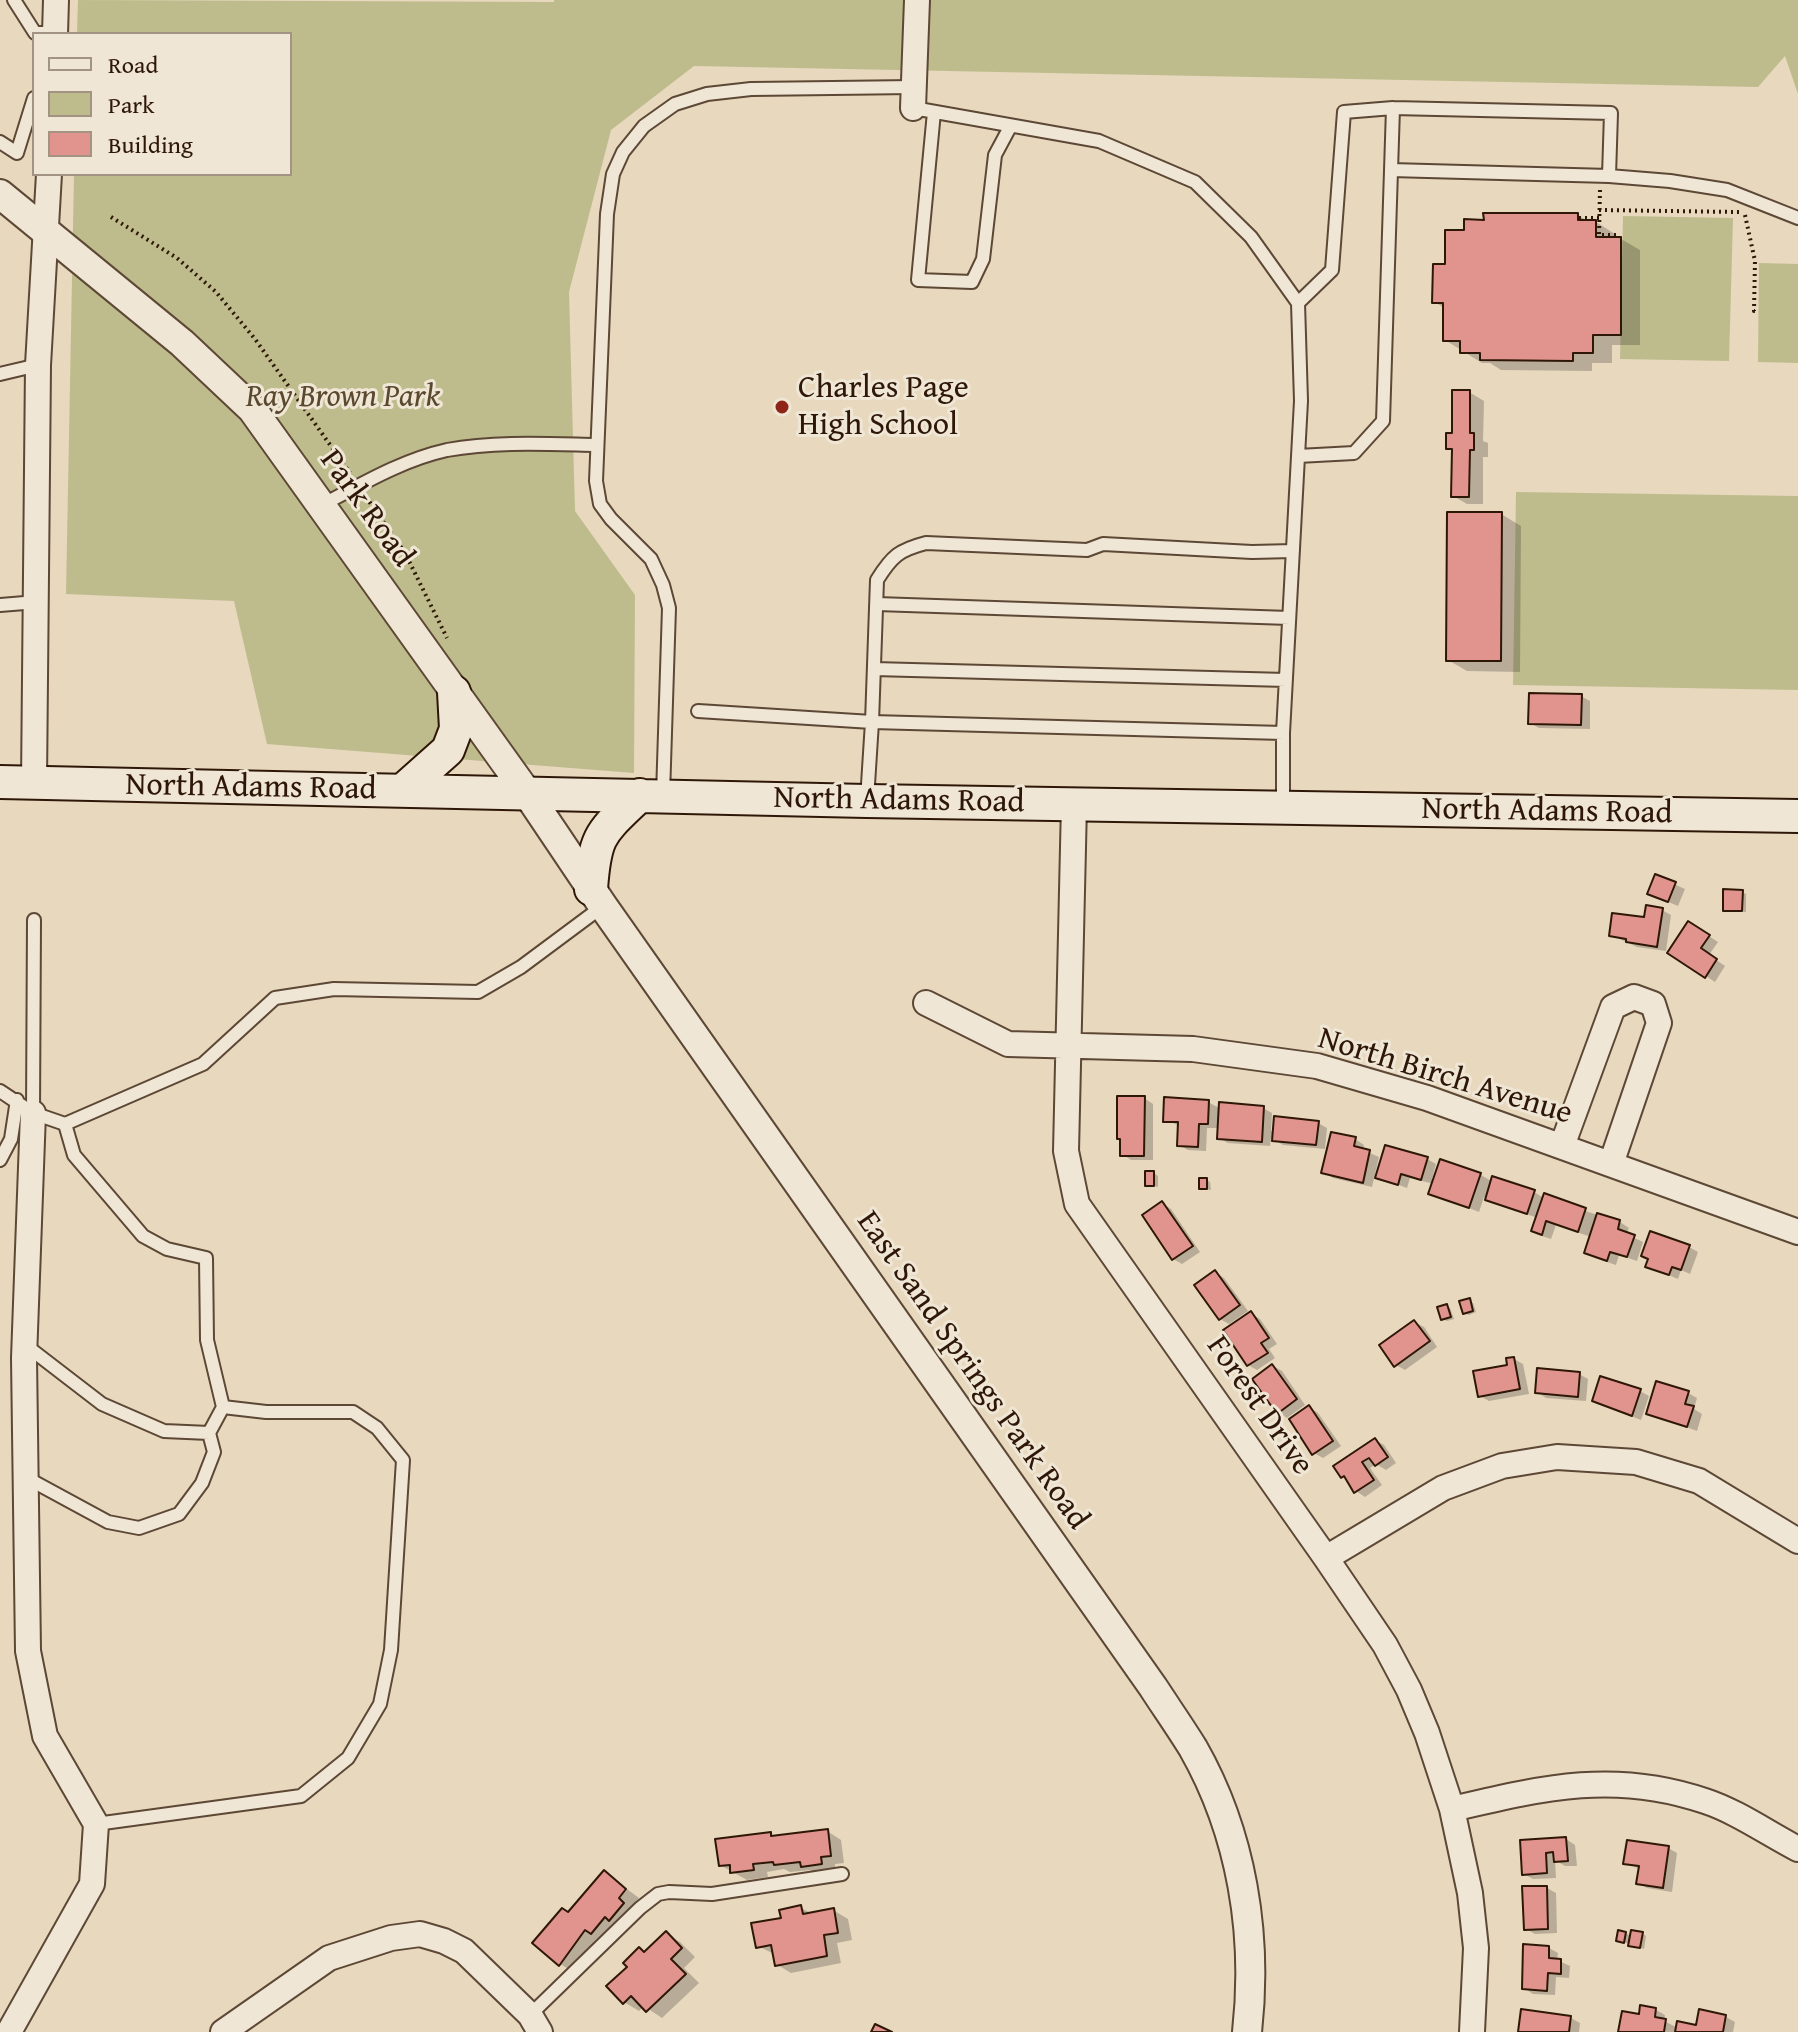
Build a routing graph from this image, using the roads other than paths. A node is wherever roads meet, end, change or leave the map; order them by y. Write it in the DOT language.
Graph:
graph roads {
  1 [pos="14,0"];
  2 [pos="56,0"];
  3 [pos="917,0"];
  4 [pos="43,32"];
  5 [pos="46,32"];
  6 [pos="920,102"];
  7 [pos="32,104"];
  8 [pos="1393,108"];
  9 [pos="1010,127"];
  10 [pos="0,142"];
  11 [pos="1391,170"];
  12 [pos="49,176"];
  13 [pos="1604,176"];
  14 [pos="0,194"];
  15 [pos="1798,218"];
  16 [pos="47,230"];
  17 [pos="1298,303"];
  18 [pos="38,365"];
  19 [pos="0,374"];
  20 [pos="597,445"];
  21 [pos="1298,456"];
  22 [pos="322,505"];
  23 [pos="1293,551"];
  24 [pos="37,602"];
  25 [pos="877,604"];
  26 [pos="0,605"];
  27 [pos="1289,618"];
  28 [pos="874,669"];
  29 [pos="1286,680"];
  30 [pos="454,692"];
  31 [pos="698,711"];
  32 [pos="872,722"];
  33 [pos="1283,733"];
  34 [pos="0,782"];
  35 [pos="34,782"];
  36 [pos="402,791"];
  37 [pos="527,793"];
  38 [pos="651,795"];
  39 [pos="867,801"];
  40 [pos="1074,804"];
  41 [pos="1283,807"];
  42 [pos="1798,816"];
  43 [pos="597,898"];
  44 [pos="34,920"];
  45 [pos="926,1003"];
  46 [pos="1067,1047"];
  47 [pos="0,1091"];
  48 [pos="25,1107"];
  49 [pos="65,1124"];
  50 [pos="1562,1146"];
  51 [pos="0,1160"];
  52 [pos="1611,1164"];
  53 [pos="1798,1232"];
  54 [pos="24,1351"];
  55 [pos="223,1407"];
  56 [pos="209,1433"];
  57 [pos="25,1477"];
  58 [pos="1798,1541"];
  59 [pos="1326,1558"];
  60 [pos="1452,1809"];
  61 [pos="96,1824"];
  62 [pos="1798,1849"];
  63 [pos="842,1874"];
  64 [pos="535,2024"];
  65 [pos="9,2032"];
  66 [pos="223,2032"];
  67 [pos="1247,2032"];
  68 [pos="1472,2032"];
  1 -- 4 [label="lane"];
  2 -- 5 [label="street"];
  3 -- 6 [label="street"];
  6 -- 9 [label="lane"];
  6 -- 9 [label="lane"];
  6 -- 20 [label="lane"];
  7 -- 10 [label="lane"];
  8 -- 11 [label="lane"];
  8 -- 13 [label="lane"];
  8 -- 17 [label="lane"];
  9 -- 17 [label="lane"];
  11 -- 13 [label="lane"];
  11 -- 21 [label="lane"];
  12 -- 16 [label="street"];
  13 -- 15 [label="lane"];
  14 -- 16 [label="street, Park Road"];
  16 -- 18 [label="street"];
  16 -- 22 [label="street, Park Road"];
  17 -- 21 [label="lane"];
  18 -- 19 [label="lane"];
  18 -- 24 [label="street"];
  20 -- 22 [label="lane"];
  20 -- 38 [label="lane"];
  21 -- 23 [label="lane"];
  22 -- 30 [label="street, Park Road"];
  23 -- 25 [label="lane"];
  23 -- 27 [label="lane"];
  24 -- 26 [label="lane"];
  24 -- 35 [label="street"];
  25 -- 27 [label="lane"];
  25 -- 28 [label="lane"];
  27 -- 29 [label="lane"];
  28 -- 29 [label="lane"];
  28 -- 32 [label="lane"];
  29 -- 33 [label="lane"];
  30 -- 36 [label="main road"];
  30 -- 37 [label="street, Park Road"];
  31 -- 32 [label="lane"];
  32 -- 33 [label="lane"];
  32 -- 39 [label="lane"];
  33 -- 41 [label="lane"];
  34 -- 35 [label="main road, North Adams Road"];
  35 -- 36 [label="main road, North Adams Road"];
  36 -- 37 [label="main road, North Adams Road"];
  37 -- 38 [label="main road, North Adams Road"];
  37 -- 43 [label="street, East Sand Springs Park Road"];
  38 -- 39 [label="main road, North Adams Road"];
  38 -- 43 [label="main road"];
  39 -- 40 [label="main road, North Adams Road"];
  40 -- 41 [label="main road, North Adams Road"];
  40 -- 46 [label="street, Forest Drive"];
  41 -- 42 [label="main road, North Adams Road"];
  43 -- 49 [label="lane"];
  43 -- 67 [label="street, East Sand Springs Park Road"];
  44 -- 48 [label="lane"];
  45 -- 46 [label="street, North Birch Avenue"];
  46 -- 50 [label="street, North Birch Avenue"];
  46 -- 59 [label="street, Forest Drive"];
  47 -- 48 [label="lane"];
  48 -- 49 [label="lane"];
  48 -- 51 [label="lane"];
  48 -- 54 [label="street"];
  49 -- 55 [label="lane"];
  50 -- 52 [label="street, North Birch Avenue"];
  50 -- 52 [label="street"];
  52 -- 53 [label="street, North Birch Avenue"];
  54 -- 56 [label="lane"];
  54 -- 57 [label="street"];
  55 -- 56 [label="lane"];
  55 -- 61 [label="lane"];
  56 -- 57 [label="lane"];
  57 -- 61 [label="street"];
  58 -- 59 [label="street"];
  59 -- 60 [label="street, Forest Drive"];
  60 -- 62 [label="street"];
  60 -- 68 [label="street, Forest Drive"];
  61 -- 65 [label="street"];
  63 -- 64 [label="lane"];
  64 -- 66 [label="street"];
}
